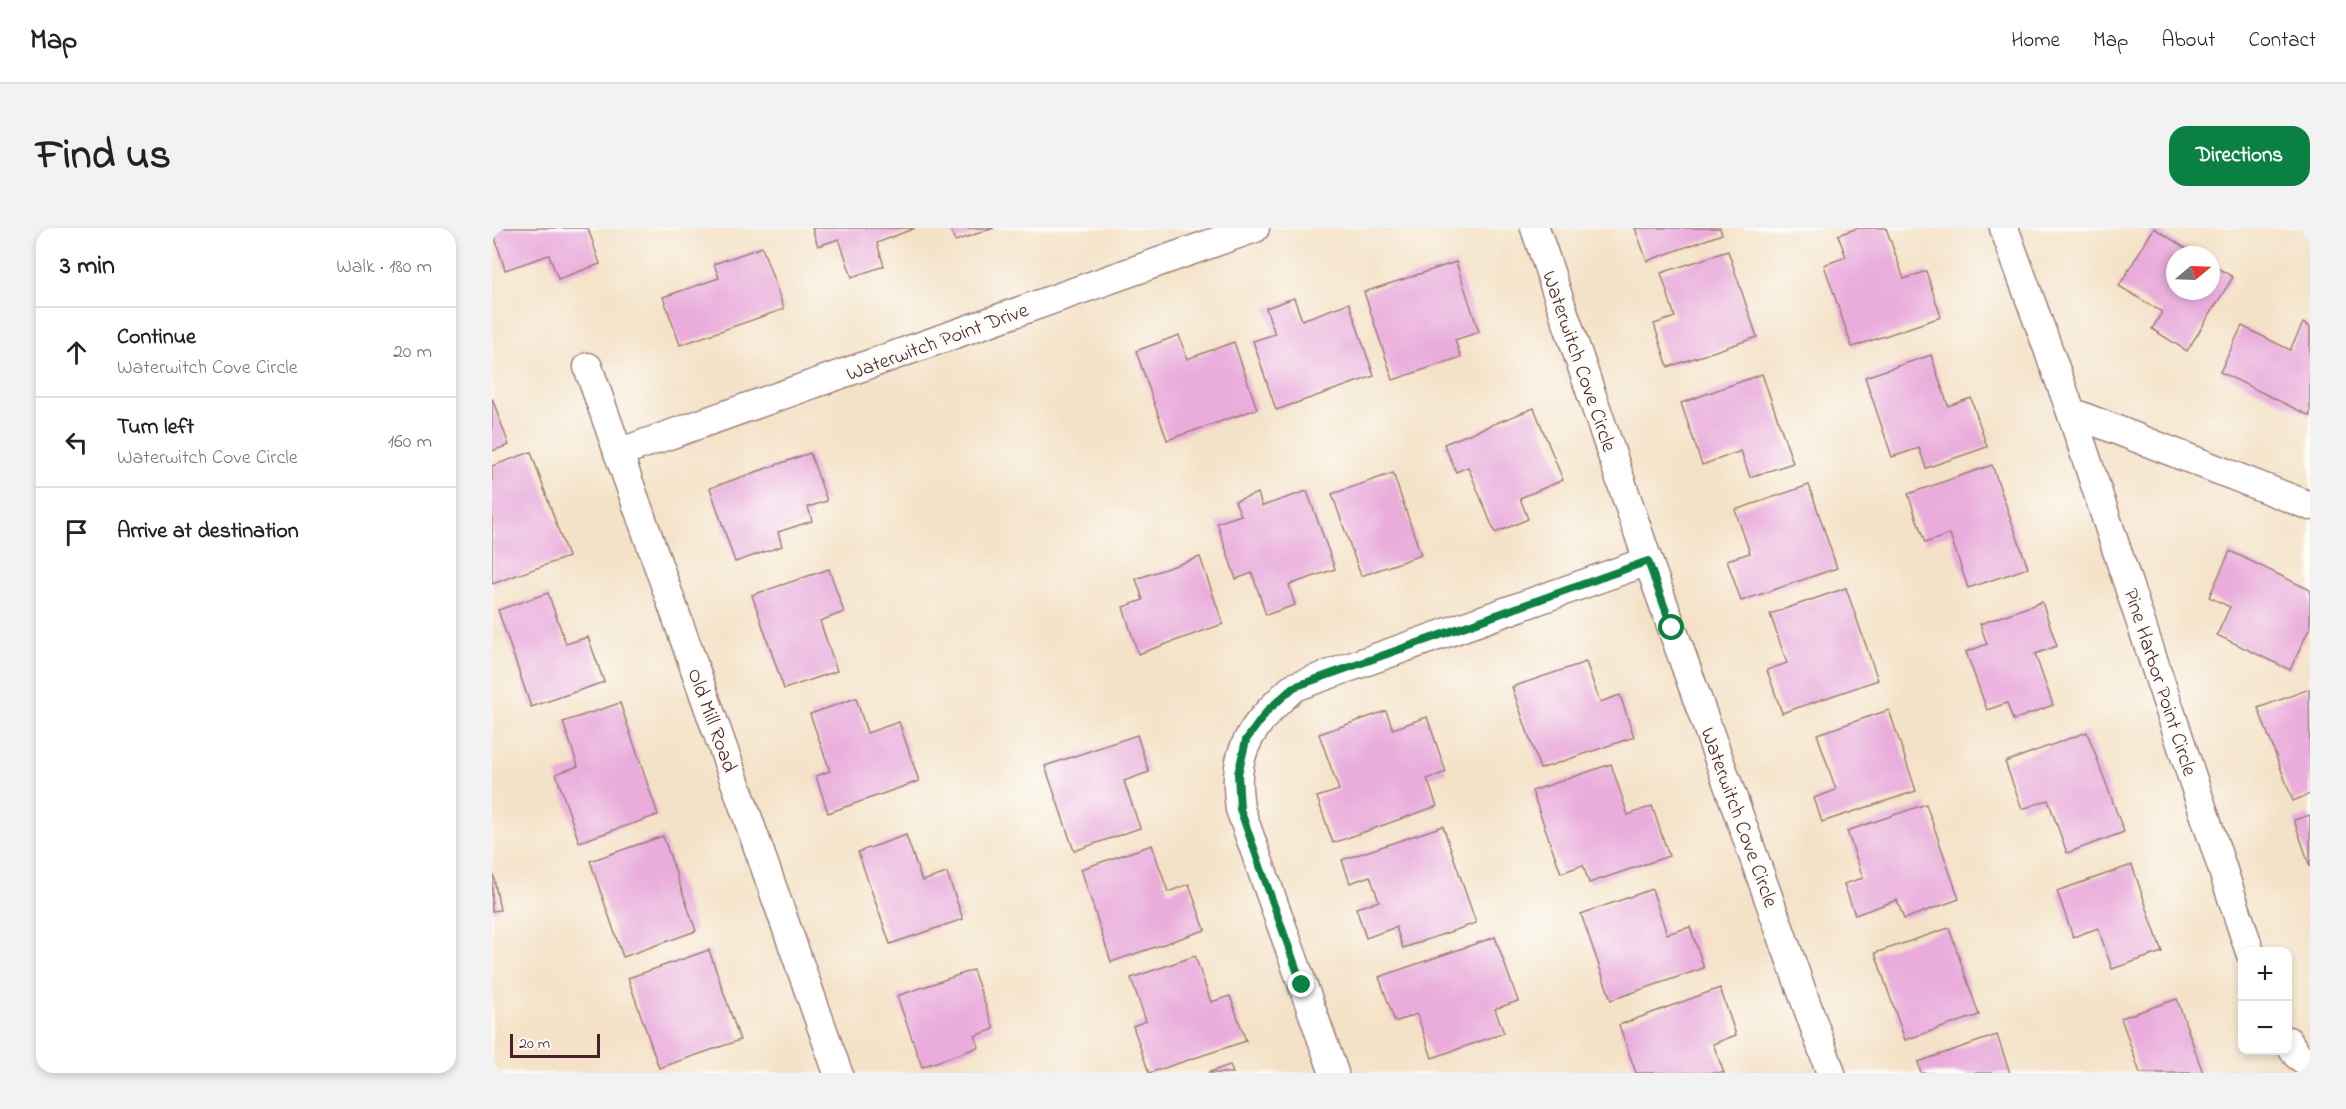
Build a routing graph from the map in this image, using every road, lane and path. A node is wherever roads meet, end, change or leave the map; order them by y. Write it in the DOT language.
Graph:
graph roads {
  1 [pos="1255,228"];
  2 [pos="1535,228"];
  3 [pos="2004,228"];
  4 [pos="588,367"];
  5 [pos="2071,412"];
  6 [pos="618,453"];
  7 [pos="2310,506"];
  8 [pos="1648,561"];
  9 [pos="2249,947"];
  10 [pos="2292,1047"];
  11 [pos="2310,1064"];
  12 [pos="838,1073"];
  13 [pos="1334,1073"];
  14 [pos="1831,1073"];
  1 -- 6 [label="street, Waterwitch Point Drive"];
  2 -- 8 [label="street, Waterwitch Cove Circle"];
  3 -- 5 [label="street, Pine Harbor Point Circle"];
  4 -- 6 [label="street, Old Mill Road"];
  5 -- 7 [label="street"];
  5 -- 9 [label="street, Pine Harbor Point Circle"];
  6 -- 12 [label="street, Old Mill Road"];
  8 -- 13 [label="street"];
  8 -- 14 [label="street, Waterwitch Cove Circle"];
  10 -- 11 [label="street"];
}
